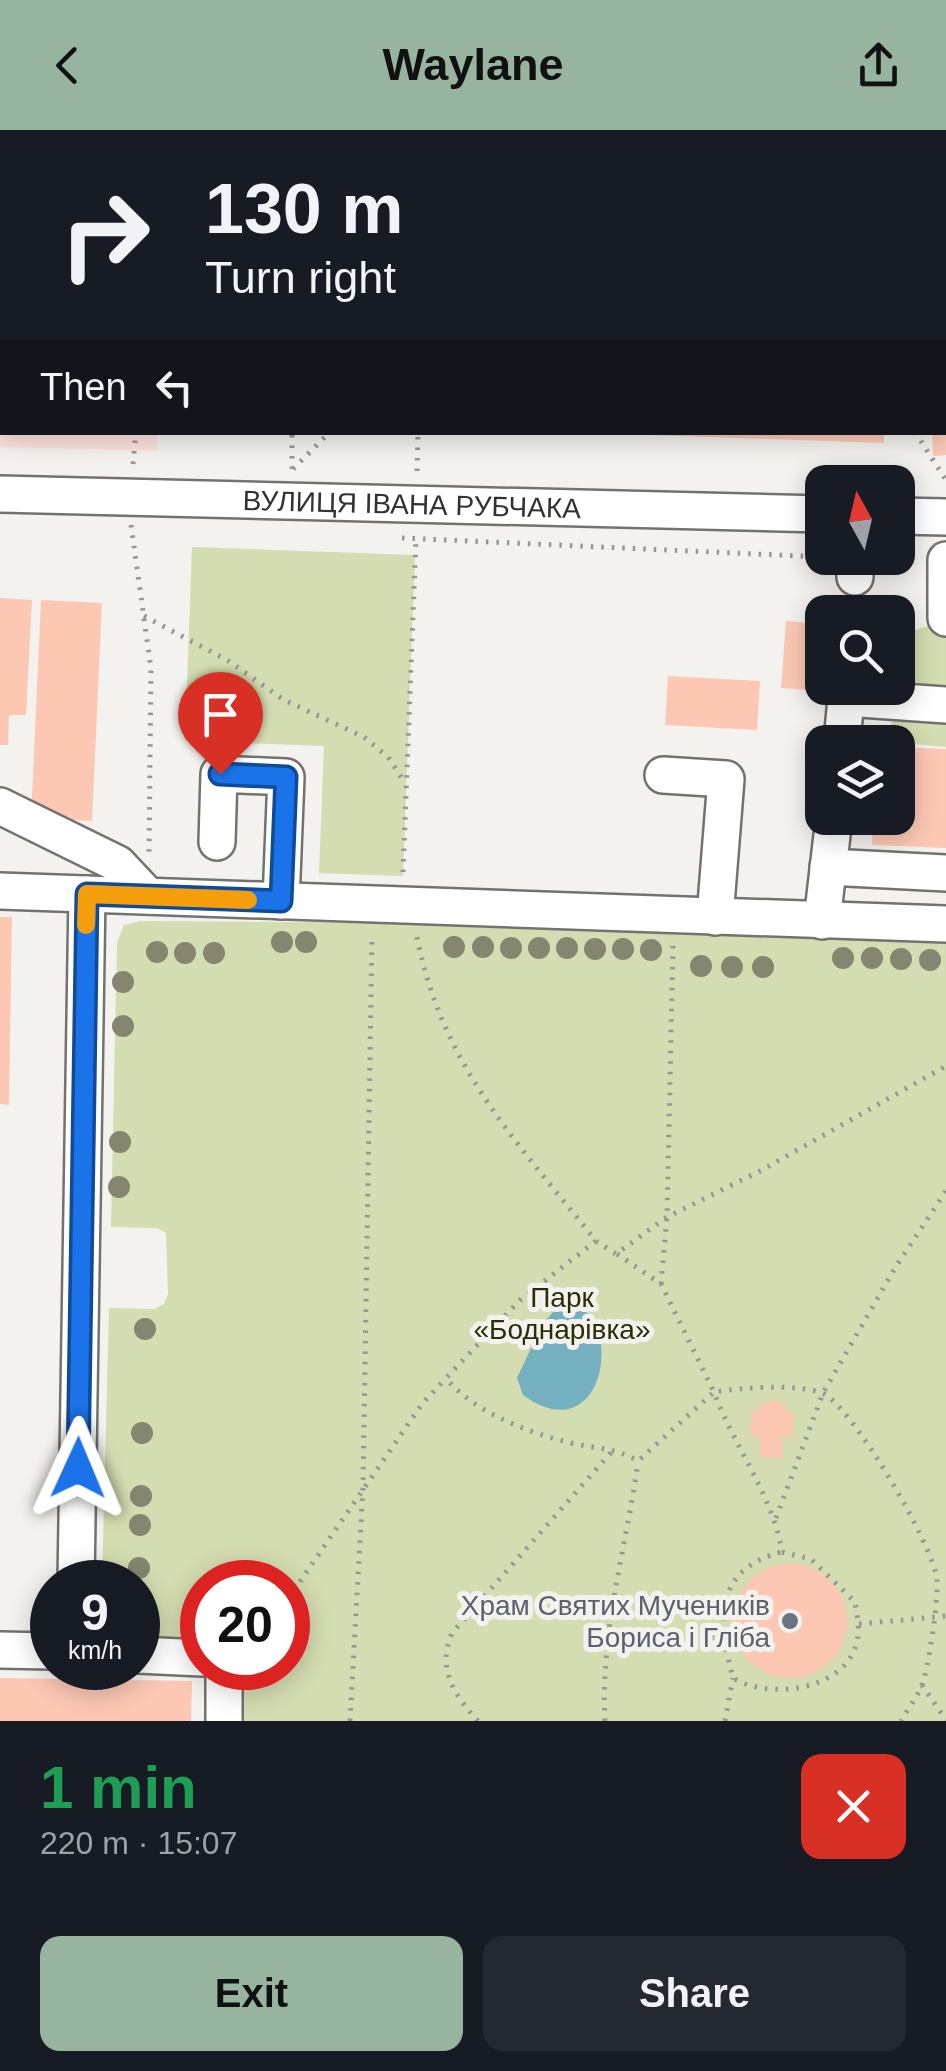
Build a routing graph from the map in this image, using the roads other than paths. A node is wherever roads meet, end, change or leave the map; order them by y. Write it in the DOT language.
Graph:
graph roads {
  1 [pos="0,494"];
  2 [pos="805,514"];
  3 [pos="915,516"];
  4 [pos="946,517"];
  5 [pos="946,560"];
  6 [pos="946,618"];
  7 [pos="946,705"];
  8 [pos="844,725"];
  9 [pos="663,774"];
  10 [pos="0,806"];
  11 [pos="832,835"];
  12 [pos="216,842"];
  13 [pos="828,867"];
  14 [pos="946,874"];
  15 [pos="0,891"];
  16 [pos="87,894"];
  17 [pos="148,896"];
  18 [pos="281,901"];
  19 [pos="715,917"];
  20 [pos="822,921"];
  21 [pos="946,924"];
  22 [pos="76,1560"];
  23 [pos="0,1650"];
  24 [pos="30,1651"];
  25 [pos="224,1690"];
  26 [pos="224,1721"];
  1 -- 2 [label="street, ВУЛИЦЯ ІВАНА РУБЧАКА"];
  3 -- 4 [label="street"];
  5 -- 6 [label="street"];
  7 -- 8 [label="street"];
  9 -- 19 [label="street"];
  10 -- 17 [label="street"];
  11 -- 13 [label="street"];
  12 -- 18 [label="street"];
  13 -- 14 [label="street"];
  13 -- 20 [label="street"];
  15 -- 16 [label="street"];
  16 -- 17 [label="street"];
  16 -- 22 [label="street"];
  17 -- 18 [label="street"];
  18 -- 19 [label="street"];
  19 -- 20 [label="street"];
  20 -- 21 [label="street"];
  23 -- 24 [label="street"];
  25 -- 26 [label="street"];
}
